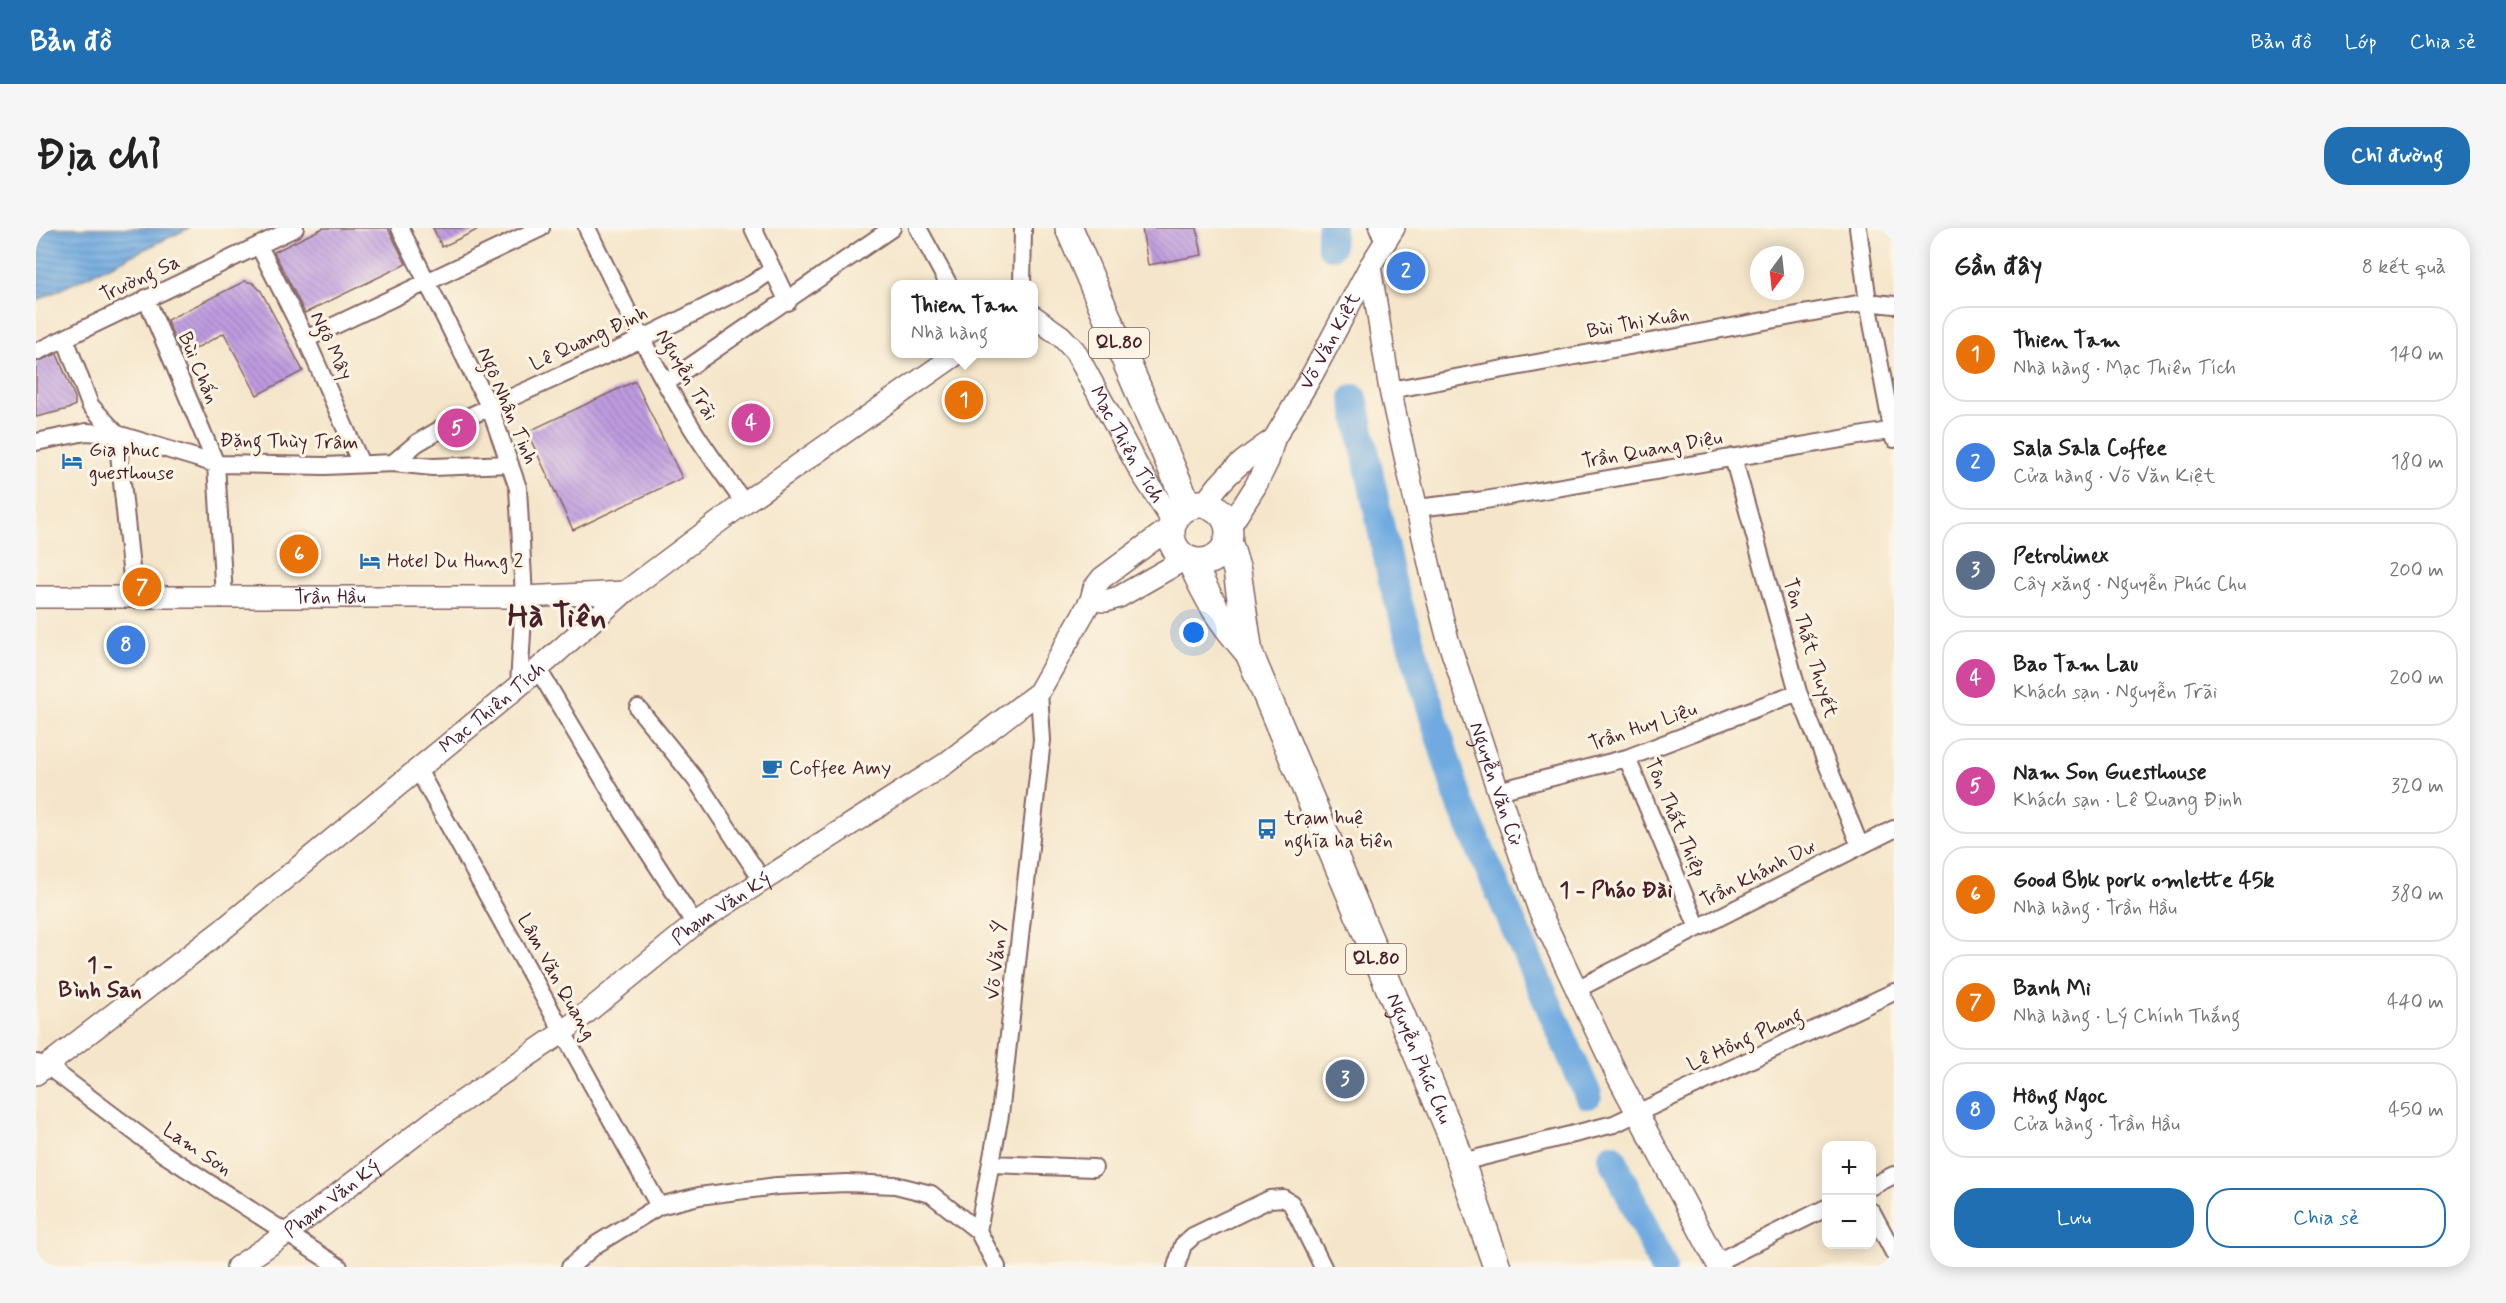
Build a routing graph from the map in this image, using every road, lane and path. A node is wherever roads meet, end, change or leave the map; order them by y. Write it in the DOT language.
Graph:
graph roads {
  1 [pos="294,228"];
  2 [pos="400,228"];
  3 [pos="542,228"];
  4 [pos="588,228"];
  5 [pos="753,228"];
  6 [pos="892,228"];
  7 [pos="918,228"];
  8 [pos="1023,228"];
  9 [pos="1069,228"];
  10 [pos="1414,228"];
  11 [pos="1858,228"];
  12 [pos="1385,233"];
  13 [pos="260,246"];
  14 [pos="1370,266"];
  15 [pos="772,270"];
  16 [pos="946,280"];
  17 [pos="1022,280"];
  18 [pos="428,282"];
  19 [pos="146,298"];
  20 [pos="788,302"];
  21 [pos="1868,302"];
  22 [pos="1894,305"];
  23 [pos="1038,320"];
  24 [pos="65,338"];
  25 [pos="306,339"];
  26 [pos="642,339"];
  27 [pos="36,352"];
  28 [pos="951,358"];
  29 [pos="666,383"];
  30 [pos="1390,390"];
  31 [pos="490,408"];
  32 [pos="1893,433"];
  33 [pos="117,434"];
  34 [pos="1274,439"];
  35 [pos="36,442"];
  36 [pos="1733,458"];
  37 [pos="393,463"];
  38 [pos="216,464"];
  39 [pos="361,464"];
  40 [pos="510,464"];
  41 [pos="744,503"];
  42 [pos="1417,508"];
  43 [pos="1185,514"];
  44 [pos="1229,535"];
  45 [pos="1189,560"];
  46 [pos="36,592"];
  47 [pos="625,592"];
  48 [pos="134,597"];
  49 [pos="224,597"];
  50 [pos="524,597"];
  51 [pos="1092,600"];
  52 [pos="1249,653"];
  53 [pos="538,669"];
  54 [pos="519,686"];
  55 [pos="1039,692"];
  56 [pos="1798,692"];
  57 [pos="638,708"];
  58 [pos="1627,758"];
  59 [pos="417,768"];
  60 [pos="1498,791"];
  61 [pos="1894,829"];
  62 [pos="1860,846"];
  63 [pos="762,880"];
  64 [pos="695,924"];
  65 [pos="1698,928"];
  66 [pos="1577,989"];
  67 [pos="1894,992"];
  68 [pos="563,1032"];
  69 [pos="39,1067"];
  70 [pos="1639,1113"];
  71 [pos="1462,1162"];
  72 [pos="991,1164"];
  73 [pos="1095,1167"];
  74 [pos="1894,1175"];
  75 [pos="1876,1184"];
  76 [pos="659,1206"];
  77 [pos="1822,1212"];
  78 [pos="1876,1219"];
  79 [pos="978,1231"];
  80 [pos="286,1234"];
  81 [pos="1894,1253"];
  82 [pos="1718,1265"];
  83 [pos="237,1267"];
  84 [pos="339,1267"];
  85 [pos="570,1267"];
  86 [pos="997,1267"];
  87 [pos="1176,1267"];
  88 [pos="1323,1267"];
  89 [pos="1497,1267"];
  1 -- 13 [label="street, Trường Sa"];
  2 -- 18 [label="street, Ngô Nhân Tịnh"];
  3 -- 18 [label="street"];
  4 -- 26 [label="street, Nguyễn Trãi"];
  5 -- 15 [label="street"];
  6 -- 20 [label="street"];
  7 -- 16 [label="street"];
  8 -- 17 [label="street"];
  9 -- 43 [label="highway, QL.80"];
  10 -- 12 [label="street, Võ Văn Kiệt"];
  11 -- 21 [label="street"];
  12 -- 14 [label="street, Võ Văn Kiệt"];
  13 -- 19 [label="street, Trường Sa"];
  13 -- 25 [label="street, Ngô Mây"];
  14 -- 30 [label="street, Nguyễn Văn Cừ"];
  14 -- 34 [label="street, Võ Văn Kiệt"];
  15 -- 20 [label="street"];
  15 -- 26 [label="street, Lê Quang Định"];
  18 -- 25 [label="street"];
  18 -- 31 [label="street, Ngô Nhân Tịnh"];
  19 -- 24 [label="street, Trường Sa"];
  19 -- 38 [label="street, Bùi Chấn"];
  20 -- 29 [label="street"];
  21 -- 22 [label="street, Bùi Thị Xuân"];
  21 -- 30 [label="street, Bùi Thị Xuân"];
  21 -- 32 [label="street"];
  23 -- 43 [label="street, Mạc Thiên Tích"];
  24 -- 27 [label="street, Trường Sa"];
  24 -- 33 [label="street"];
  25 -- 39 [label="street, Ngô Mây"];
  26 -- 29 [label="street, Nguyễn Trãi"];
  26 -- 31 [label="street, Lê Quang Định"];
  28 -- 41 [label="street, Mạc Thiên Tích"];
  29 -- 41 [label="street, Nguyễn Trãi"];
  30 -- 42 [label="street, Nguyễn Văn Cừ"];
  31 -- 37 [label="street, Lê Quang Định"];
  31 -- 40 [label="street, Ngô Nhân Tịnh"];
  32 -- 36 [label="street, Trần Quang Diệu"];
  33 -- 35 [label="street, Đặng Thùy Trâm"];
  33 -- 38 [label="street, Đặng Thùy Trâm"];
  33 -- 48 [label="street"];
  34 -- 43 [label="street, Võ Văn Kiệt"];
  34 -- 44 [label="street, Võ Văn Kiệt"];
  36 -- 42 [label="street, Trần Quang Diệu"];
  36 -- 56 [label="street, Tôn Thất Thuyết"];
  37 -- 39 [label="street, Đặng Thùy Trâm"];
  37 -- 40 [label="street, Đặng Thùy Trâm"];
  38 -- 39 [label="street, Đặng Thùy Trâm"];
  38 -- 49 [label="street, Bùi Chấn"];
  40 -- 50 [label="street, Ngô Nhân Tịnh"];
  41 -- 47 [label="street, Mạc Thiên Tích"];
  42 -- 60 [label="street, Nguyễn Văn Cừ"];
  43 -- 44 [label="highway"];
  43 -- 45 [label="highway"];
  43 -- 51 [label="street, Phạm Văn Ký"];
  44 -- 45 [label="highway"];
  44 -- 52 [label="highway, Nguyễn Phúc Chu"];
  45 -- 51 [label="street"];
  45 -- 52 [label="highway, Nguyễn Phúc Chu / QL.80"];
  46 -- 48 [label="street, Trần Hầu"];
  47 -- 50 [label="street, Trần Hầu"];
  47 -- 53 [label="street, Mạc Thiên Tích"];
  48 -- 49 [label="street, Trần Hầu"];
  49 -- 50 [label="street, Trần Hầu"];
  50 -- 54 [label="street, Ngô Nhân Tịnh"];
  51 -- 55 [label="street, Phạm Văn Ký"];
  52 -- 71 [label="highway, Nguyễn Phúc Chu / QL.80"];
  53 -- 54 [label="street, Mạc Thiên Tích"];
  53 -- 64 [label="street"];
  54 -- 59 [label="street, Mạc Thiên Tích"];
  55 -- 63 [label="street, Phạm Văn Ký"];
  55 -- 72 [label="street, Võ Văn Ý"];
  56 -- 58 [label="street, Trần Huy Liệu"];
  56 -- 62 [label="street, Tôn Thất Thuyết"];
  57 -- 63 [label="street"];
  58 -- 60 [label="street, Trần Huy Liệu"];
  58 -- 65 [label="street, Tôn Thất Thiệp"];
  59 -- 68 [label="street, Lâm Văn Quang"];
  59 -- 69 [label="street, Mạc Thiên Tích"];
  60 -- 66 [label="street, Nguyễn Văn Cừ"];
  61 -- 62 [label="street, Trần Khánh Dư"];
  62 -- 65 [label="street, Trần Khánh Dư"];
  63 -- 64 [label="street, Phạm Văn Ký"];
  64 -- 68 [label="street, Phạm Văn Ký"];
  65 -- 66 [label="street, Trần Khánh Dư"];
  66 -- 70 [label="street, Nguyễn Văn Cừ"];
  67 -- 70 [label="street, Lê Hồng Phong"];
  68 -- 76 [label="street, Lâm Văn Quang"];
  68 -- 80 [label="street, Phạm Văn Ký"];
  69 -- 80 [label="street, Lam Sơn"];
  70 -- 71 [label="street, Lê Hồng Phong"];
  70 -- 82 [label="street, Nguyễn Văn Cừ"];
  71 -- 89 [label="highway, Nguyễn Phúc Chu / QL.80"];
  72 -- 73 [label="street"];
  72 -- 79 [label="street, Võ Văn Ý"];
  74 -- 75 [label="street"];
  76 -- 79 [label="street"];
  76 -- 85 [label="street"];
  77 -- 82 [label="street"];
  78 -- 81 [label="street"];
  79 -- 86 [label="street"];
  80 -- 83 [label="street, Phạm Văn Ký"];
  80 -- 84 [label="street, Lam Sơn"];
  87 -- 88 [label="street"];
}
